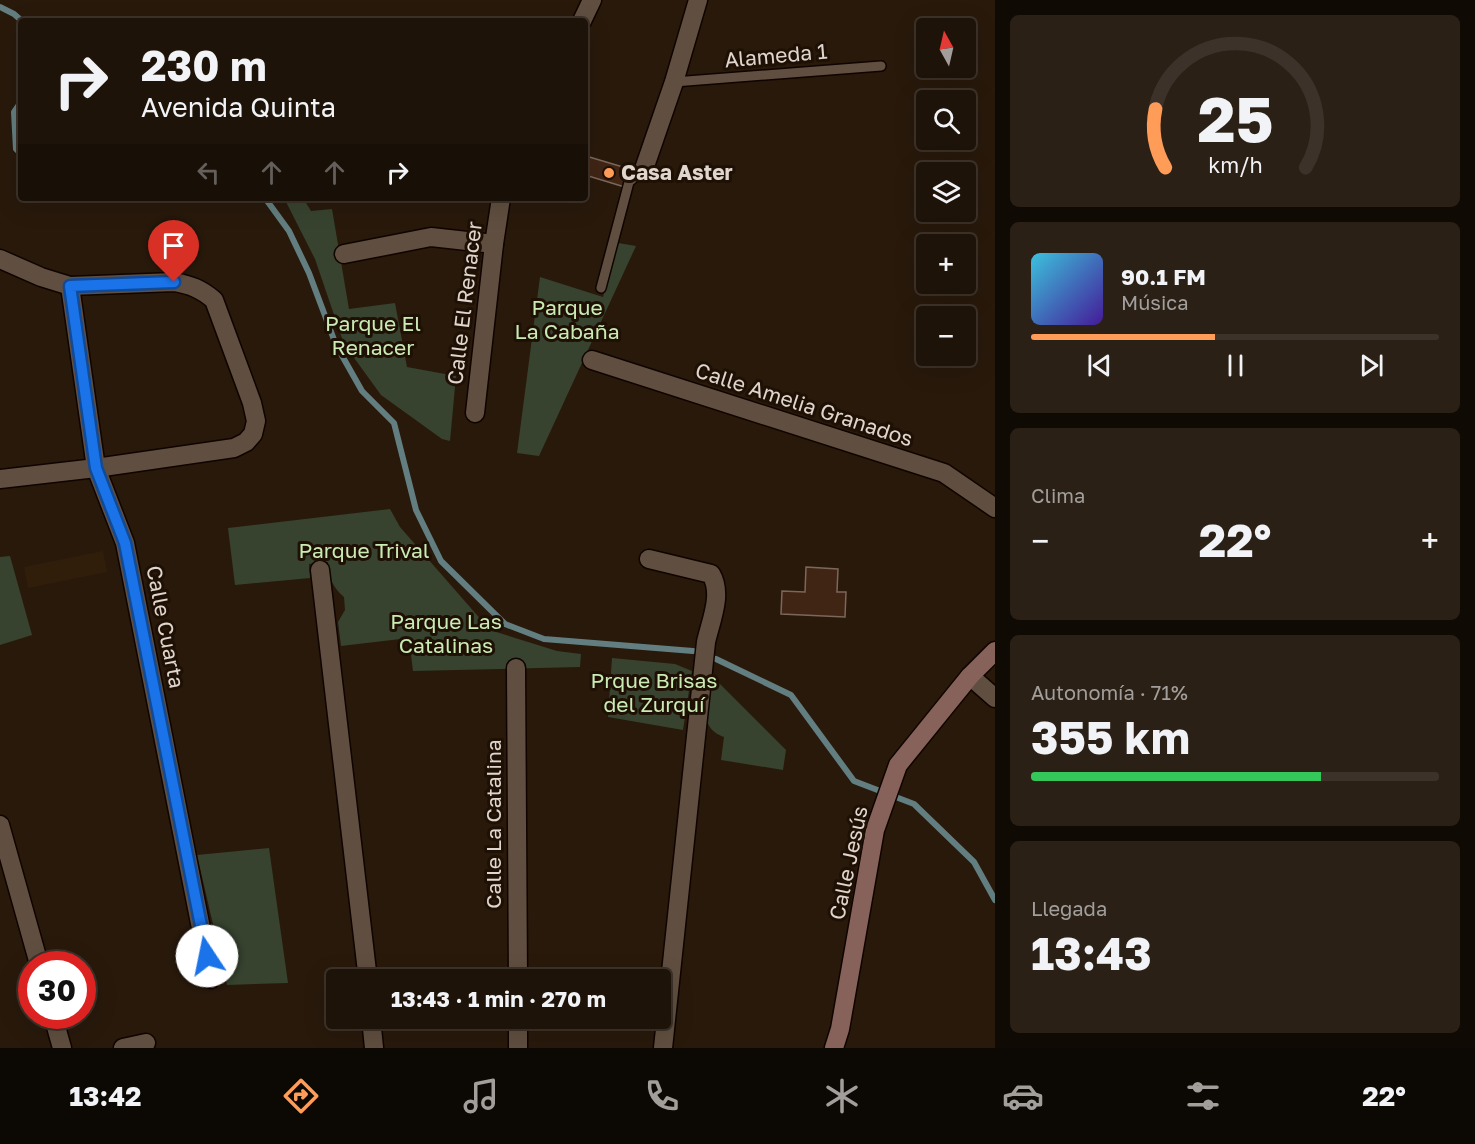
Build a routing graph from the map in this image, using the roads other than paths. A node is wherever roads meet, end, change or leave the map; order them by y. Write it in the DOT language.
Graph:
graph roads {
  1 [pos="592,0"];
  2 [pos="698,0"];
  3 [pos="583,18"];
  4 [pos="881,66"];
  5 [pos="674,82"];
  6 [pos="644,169"];
  7 [pos="501,201"];
  8 [pos="494,244"];
  9 [pos="344,254"];
  10 [pos="0,260"];
  11 [pos="70,286"];
  12 [pos="601,288"];
  13 [pos="592,360"];
  14 [pos="475,414"];
  15 [pos="96,468"];
  16 [pos="0,479"];
  17 [pos="995,508"];
  18 [pos="649,559"];
  19 [pos="320,570"];
  20 [pos="995,651"];
  21 [pos="516,668"];
  22 [pos="970,676"];
  23 [pos="995,698"];
  24 [pos="0,825"];
  25 [pos="35,951"];
  26 [pos="367,969"];
  27 [pos="518,969"];
  28 [pos="212,979"];
  29 [pos="57,1029"];
  30 [pos="372,1029"];
  31 [pos="518,1029"];
  32 [pos="146,1043"];
  33 [pos="62,1048"];
  34 [pos="123,1048"];
  35 [pos="374,1048"];
  36 [pos="518,1048"];
  37 [pos="663,1048"];
  38 [pos="834,1048"];
  1 -- 3 [label="street"];
  2 -- 5 [label="street"];
  4 -- 5 [label="lane, Alameda 1"];
  5 -- 6 [label="street"];
  6 -- 12 [label="lane"];
  7 -- 8 [label="street, Calle El Renacer"];
  8 -- 9 [label="street"];
  8 -- 14 [label="street, Calle El Renacer"];
  10 -- 11 [label="street"];
  11 -- 15 [label="street, Calle Cuarta"];
  11 -- 15 [label="street"];
  13 -- 17 [label="street, Calle Amelia Granados"];
  15 -- 16 [label="street"];
  15 -- 28 [label="street, Calle Cuarta"];
  18 -- 37 [label="street"];
  19 -- 26 [label="street"];
  20 -- 22 [label="street, Calle Jesús"];
  21 -- 27 [label="street, Calle La Catalina"];
  22 -- 23 [label="street"];
  22 -- 38 [label="street, Calle Jesús"];
  24 -- 25 [label="street"];
  29 -- 33 [label="street"];
  30 -- 35 [label="street"];
  31 -- 36 [label="street"];
  32 -- 34 [label="street"];
}
